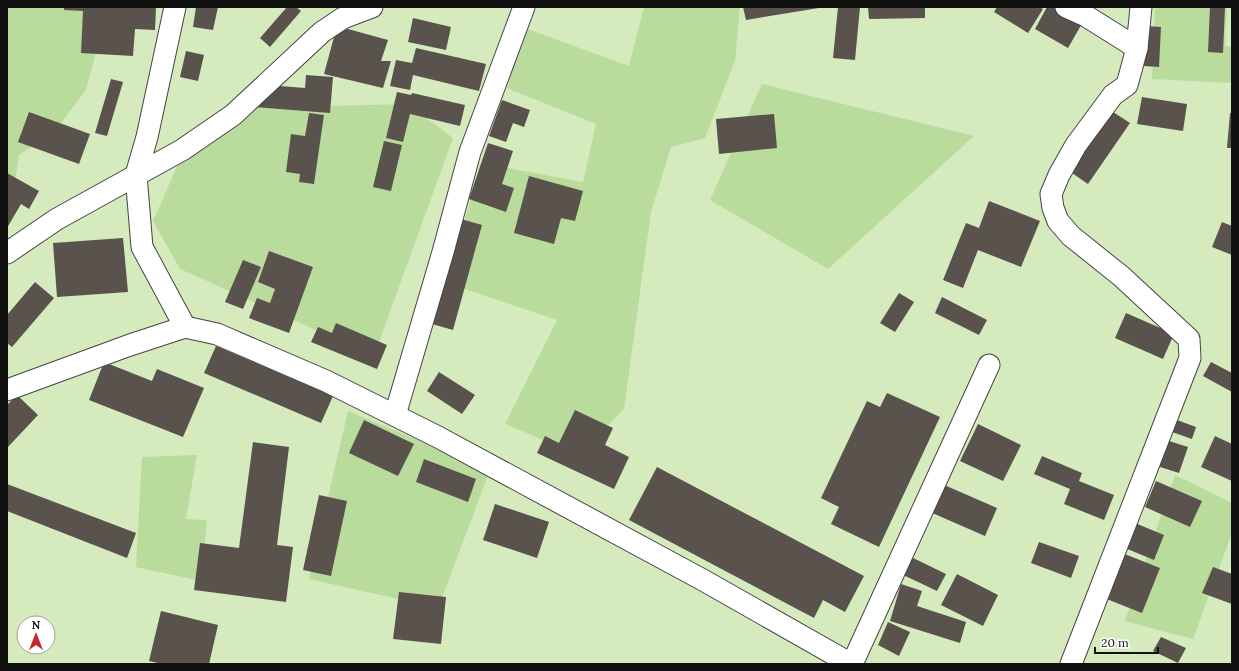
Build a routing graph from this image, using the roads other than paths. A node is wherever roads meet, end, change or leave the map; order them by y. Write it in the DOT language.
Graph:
graph roads {
  1 [pos="175,7"];
  2 [pos="372,7"];
  3 [pos="524,7"];
  4 [pos="1066,7"];
  5 [pos="1141,7"];
  6 [pos="1137,48"];
  7 [pos="136,175"];
  8 [pos="7,253"];
  9 [pos="185,327"];
  10 [pos="989,365"];
  11 [pos="7,390"];
  12 [pos="395,415"];
  13 [pos="852,664"];
  14 [pos="1071,664"];
  1 -- 7 [label="street"];
  2 -- 7 [label="street"];
  3 -- 12 [label="street"];
  4 -- 6 [label="street"];
  5 -- 6 [label="street"];
  6 -- 14 [label="street"];
  7 -- 8 [label="street"];
  7 -- 9 [label="street"];
  9 -- 11 [label="street"];
  9 -- 12 [label="street"];
  10 -- 13 [label="street"];
  12 -- 13 [label="street"];
}
